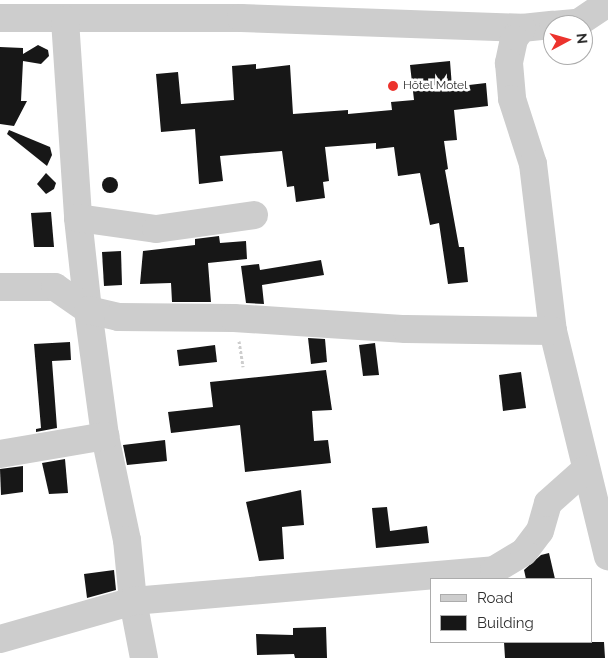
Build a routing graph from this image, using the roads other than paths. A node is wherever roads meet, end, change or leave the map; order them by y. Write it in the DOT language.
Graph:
graph roads {
  1 [pos="608,4"];
  2 [pos="241,9"];
  3 [pos="591,15"];
  4 [pos="0,18"];
  5 [pos="65,20"];
  6 [pos="543,26"];
  7 [pos="522,28"];
  8 [pos="254,215"];
  9 [pos="78,218"];
  10 [pos="0,287"];
  11 [pos="88,310"];
  12 [pos="553,331"];
  13 [pos="106,436"];
  14 [pos="0,454"];
  15 [pos="585,470"];
  16 [pos="608,556"];
  17 [pos="132,601"];
  18 [pos="0,638"];
  19 [pos="144,658"];
  1 -- 3 [label="street"];
  2 -- 5 [label="street"];
  2 -- 7 [label="street"];
  4 -- 5 [label="street"];
  5 -- 9 [label="street"];
  6 -- 7 [label="street"];
  7 -- 12 [label="street"];
  8 -- 9 [label="street"];
  9 -- 11 [label="street"];
  10 -- 11 [label="street"];
  11 -- 12 [label="street"];
  11 -- 13 [label="street"];
  12 -- 15 [label="street"];
  13 -- 14 [label="street"];
  13 -- 17 [label="street"];
  15 -- 16 [label="street"];
  15 -- 17 [label="street"];
  17 -- 18 [label="street"];
  17 -- 19 [label="street"];
}
